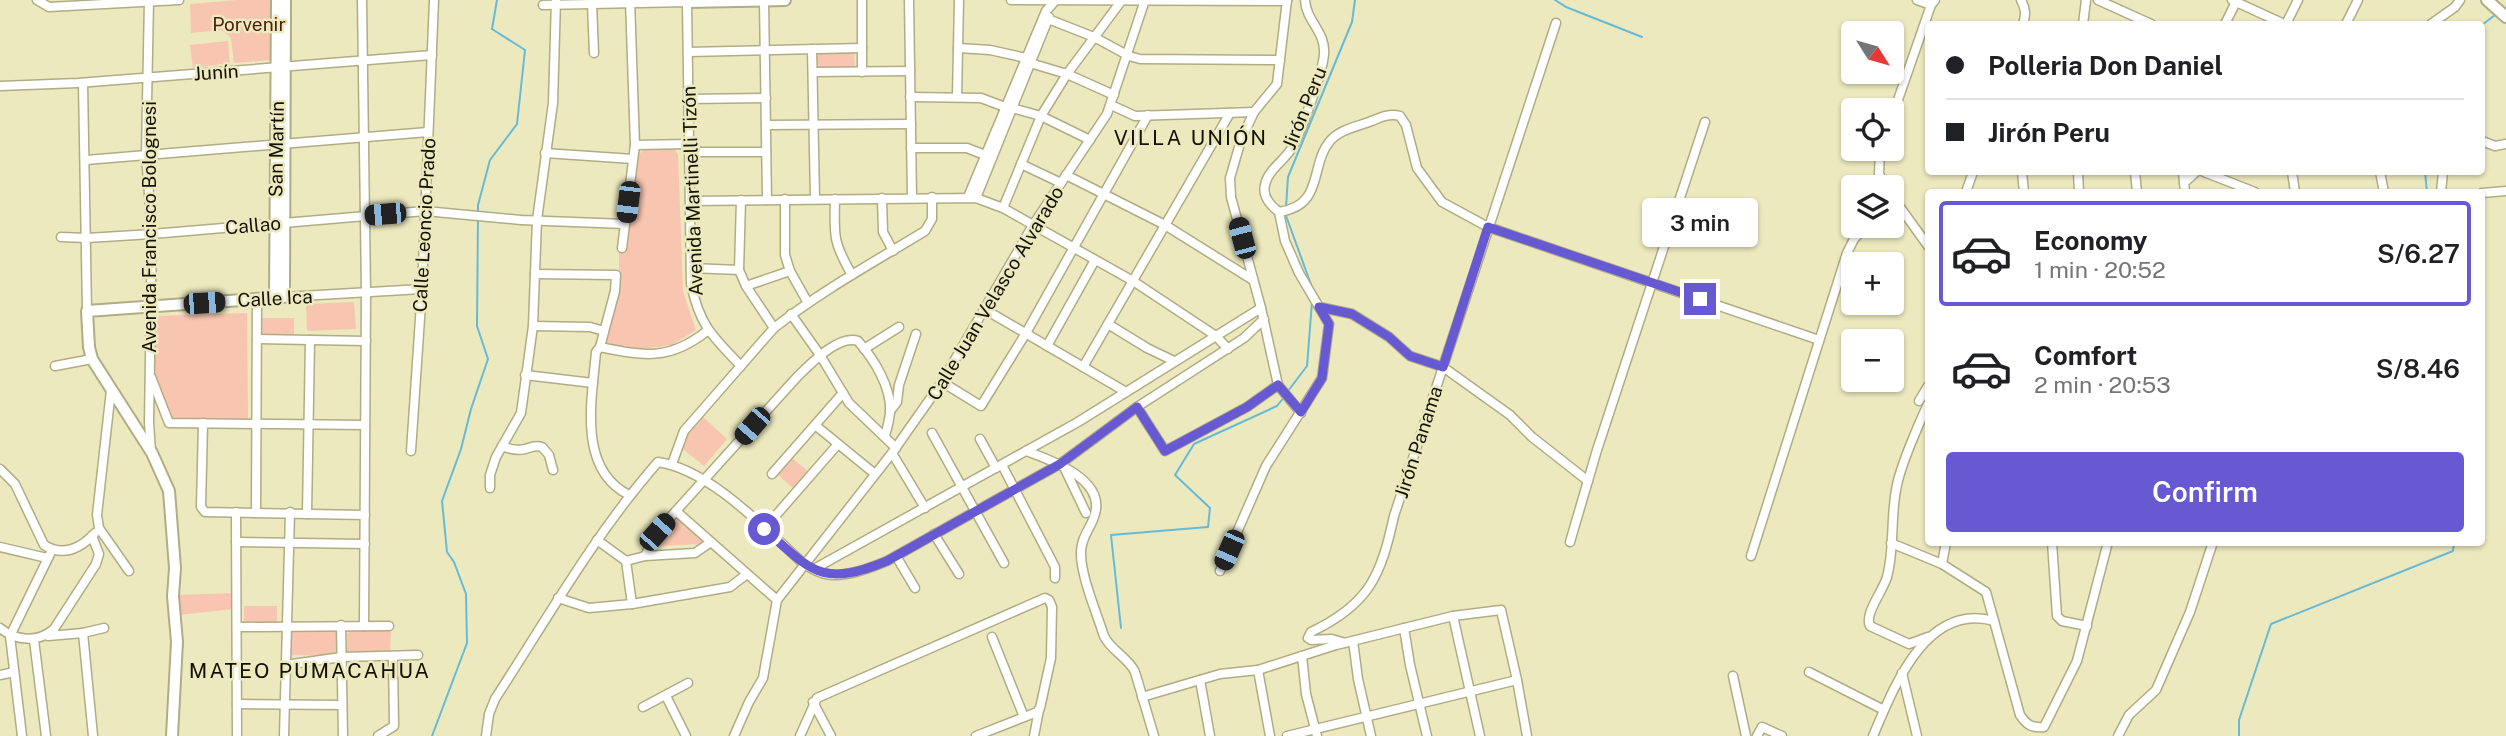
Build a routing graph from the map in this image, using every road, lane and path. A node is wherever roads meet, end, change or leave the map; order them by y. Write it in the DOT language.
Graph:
graph roads {
  1 [pos="37,0"];
  2 [pos="179,0"];
  3 [pos="277,0"];
  4 [pos="285,0"];
  5 [pos="362,0"];
  6 [pos="434,0"];
  7 [pos="764,0"];
  8 [pos="785,0"];
  9 [pos="863,0"];
  10 [pos="909,0"];
  11 [pos="960,0"];
  12 [pos="1121,0"];
  13 [pos="1305,0"];
  14 [pos="1917,0"];
  15 [pos="2021,0"];
  16 [pos="2086,0"];
  17 [pos="2098,0"];
  18 [pos="2298,0"];
  19 [pos="2358,0"];
  20 [pos="2460,0"];
  21 [pos="687,1"];
  22 [pos="1015,1"];
  23 [pos="1055,1"];
  24 [pos="1145,1"];
  25 [pos="1257,1"];
  26 [pos="1287,1"];
  27 [pos="2235,1"];
  28 [pos="2489,1"];
  29 [pos="149,2"];
  30 [pos="556,2"];
  31 [pos="630,2"];
  32 [pos="1933,3"];
  33 [pos="592,4"];
  34 [pos="543,5"];
  35 [pos="1048,14"];
  36 [pos="2506,17"];
  37 [pos="281,20"];
  38 [pos="1927,21"];
  39 [pos="2024,21"];
  40 [pos="2083,21"];
  41 [pos="2144,21"];
  42 [pos="2226,21"];
  43 [pos="2278,21"];
  44 [pos="2287,21"];
  45 [pos="2348,21"];
  46 [pos="2436,21"];
  47 [pos="1556,23"];
  48 [pos="1925,25"];
  49 [pos="1094,37"];
  50 [pos="862,48"];
  51 [pos="958,48"];
  52 [pos="812,49"];
  53 [pos="765,50"];
  54 [pos="688,52"];
  55 [pos="594,53"];
  56 [pos="432,55"];
  57 [pos="1129,56"];
  58 [pos="1280,60"];
  59 [pos="362,61"];
  60 [pos="1028,61"];
  61 [pos="282,67"];
  62 [pos="910,71"];
  63 [pos="813,72"];
  64 [pos="862,72"];
  65 [pos="1067,74"];
  66 [pos="148,78"];
  67 [pos="80,83"];
  68 [pos="2,87"];
  69 [pos="1114,95"];
  70 [pos="910,97"];
  71 [pos="957,97"];
  72 [pos="766,98"];
  73 [pos="1899,98"];
  74 [pos="688,99"];
  75 [pos="1111,105"];
  76 [pos="1009,107"];
  77 [pos="1254,112"];
  78 [pos="1230,113"];
  79 [pos="1148,115"];
  80 [pos="1041,116"];
  81 [pos="1705,122"];
  82 [pos="814,124"];
  83 [pos="911,124"];
  84 [pos="766,125"];
  85 [pos="428,132"];
  86 [pos="363,138"];
  87 [pos="1090,140"];
  88 [pos="2485,142"];
  89 [pos="2506,144"];
  90 [pos="635,145"];
  91 [pos="280,146"];
  92 [pos="689,148"];
  93 [pos="911,148"];
  94 [pos="766,152"];
  95 [pos="545,153"];
  96 [pos="146,155"];
  97 [pos="985,155"];
  98 [pos="634,159"];
  99 [pos="86,160"];
  100 [pos="1021,164"];
  101 [pos="1066,175"];
  102 [pos="2183,175"];
  103 [pos="2193,175"];
  104 [pos="2212,175"];
  105 [pos="1061,183"];
  106 [pos="2184,183"];
  107 [pos="2185,189"];
  108 [pos="2247,189"];
  109 [pos="2506,191"];
  110 [pos="2485,192"];
  111 [pos="1102,194"];
  112 [pos="932,197"];
  113 [pos="972,197"];
  114 [pos="882,198"];
  115 [pos="912,198"];
  116 [pos="815,199"];
  117 [pos="835,199"];
  118 [pos="741,200"];
  119 [pos="767,200"];
  120 [pos="785,200"];
  121 [pos="690,201"];
  122 [pos="1003,208"];
  123 [pos="425,211"];
  124 [pos="1279,212"];
  125 [pos="365,216"];
  126 [pos="1904,216"];
  127 [pos="537,220"];
  128 [pos="280,223"];
  129 [pos="625,224"];
  130 [pos="1033,225"];
  131 [pos="1165,225"];
  132 [pos="1488,227"];
  133 [pos="152,234"];
  134 [pos="61,237"];
  135 [pos="87,238"];
  136 [pos="1855,238"];
  137 [pos="1925,242"];
  138 [pos="622,248"];
  139 [pos="1074,248"];
  140 [pos="893,251"];
  141 [pos="1095,260"];
  142 [pos="691,268"];
  143 [pos="739,270"];
  144 [pos="790,271"];
  145 [pos="535,274"];
  146 [pos="852,275"];
  147 [pos="1253,280"];
  148 [pos="1133,281"];
  149 [pos="1652,283"];
  150 [pos="746,285"];
  151 [pos="422,289"];
  152 [pos="366,293"];
  153 [pos="280,298"];
  154 [pos="257,299"];
  155 [pos="808,303"];
  156 [pos="150,307"];
  157 [pos="1319,307"];
  158 [pos="1261,308"];
  159 [pos="984,309"];
  160 [pos="87,311"];
  161 [pos="792,314"];
  162 [pos="1264,319"];
  163 [pos="1108,324"];
  164 [pos="533,326"];
  165 [pos="899,327"];
  166 [pos="774,328"];
  167 [pos="604,331"];
  168 [pos="707,331"];
  169 [pos="1026,333"];
  170 [pos="916,334"];
  171 [pos="1216,336"];
  172 [pos="257,339"];
  173 [pos="310,340"];
  174 [pos="1819,340"];
  175 [pos="366,341"];
  176 [pos="1047,346"];
  177 [pos="600,347"];
  178 [pos="864,349"];
  179 [pos="1228,349"];
  180 [pos="820,355"];
  181 [pos="92,359"];
  182 [pos="1174,361"];
  183 [pos="55,366"];
  184 [pos="741,366"];
  185 [pos="1083,367"];
  186 [pos="1443,367"];
  187 [pos="150,372"];
  188 [pos="525,375"];
  189 [pos="942,382"];
  190 [pos="593,383"];
  191 [pos="111,390"];
  192 [pos="1283,391"];
  193 [pos="1925,391"];
  194 [pos="1126,392"];
  195 [pos="842,393"];
  196 [pos="1919,401"];
  197 [pos="1137,407"];
  198 [pos="890,411"];
  199 [pos="1301,412"];
  200 [pos="1925,412"];
  201 [pos="203,423"];
  202 [pos="257,424"];
  203 [pos="309,425"];
  204 [pos="365,425"];
  205 [pos="815,425"];
  206 [pos="932,433"];
  207 [pos="885,436"];
  208 [pos="980,439"];
  209 [pos="838,444"];
  210 [pos="502,446"];
  211 [pos="894,450"];
  212 [pos="411,451"];
  213 [pos="1026,451"];
  214 [pos="152,453"];
  215 [pos="672,464"];
  216 [pos="1061,465"];
  217 [pos="999,467"];
  218 [pos="0,469"];
  219 [pos="553,470"];
  220 [pos="772,474"];
  221 [pos="875,474"];
  222 [pos="704,479"];
  223 [pos="1588,481"];
  224 [pos="490,488"];
  225 [pos="961,488"];
  226 [pos="1014,489"];
  227 [pos="629,495"];
  228 [pos="925,508"];
  229 [pos="676,511"];
  230 [pos="236,512"];
  231 [pos="256,512"];
  232 [pos="289,512"];
  233 [pos="974,512"];
  234 [pos="1086,513"];
  235 [pos="307,514"];
  236 [pos="365,515"];
  237 [pos="99,528"];
  238 [pos="764,529"];
  239 [pos="934,534"];
  240 [pos="92,536"];
  241 [pos="597,540"];
  242 [pos="236,542"];
  243 [pos="711,542"];
  244 [pos="1570,542"];
  245 [pos="288,543"];
  246 [pos="1891,543"];
  247 [pos="365,544"];
  248 [pos="1945,546"];
  249 [pos="2052,546"];
  250 [pos="2107,546"];
  251 [pos="2212,546"];
  252 [pos="0,547"];
  253 [pos="50,554"];
  254 [pos="645,556"];
  255 [pos="896,556"];
  256 [pos="1752,556"];
  257 [pos="626,561"];
  258 [pos="1004,563"];
  259 [pos="1942,564"];
  260 [pos="805,565"];
  261 [pos="814,569"];
  262 [pos="129,571"];
  263 [pos="1220,571"];
  264 [pos="747,574"];
  265 [pos="959,574"];
  266 [pos="1055,578"];
  267 [pos="915,588"];
  268 [pos="558,597"];
  269 [pos="777,600"];
  270 [pos="632,604"];
  271 [pos="1454,616"];
  272 [pos="1994,621"];
  273 [pos="286,625"];
  274 [pos="341,625"];
  275 [pos="364,626"];
  276 [pos="389,626"];
  277 [pos="2087,626"];
  278 [pos="237,627"];
  279 [pos="0,628"];
  280 [pos="104,628"];
  281 [pos="1404,628"];
  282 [pos="83,633"];
  283 [pos="10,636"];
  284 [pos="46,636"];
  285 [pos="992,637"];
  286 [pos="1928,637"];
  287 [pos="34,640"];
  288 [pos="1349,642"];
  289 [pos="418,655"];
  290 [pos="1302,656"];
  291 [pos="342,657"];
  292 [pos="393,657"];
  293 [pos="285,665"];
  294 [pos="1258,670"];
  295 [pos="14,672"];
  296 [pos="1809,672"];
  297 [pos="1902,673"];
  298 [pos="0,675"];
  299 [pos="1733,676"];
  300 [pos="1200,680"];
  301 [pos="1517,680"];
  302 [pos="688,683"];
  303 [pos="1471,691"];
  304 [pos="666,696"];
  305 [pos="1142,697"];
  306 [pos="813,702"];
  307 [pos="237,704"];
  308 [pos="284,704"];
  309 [pos="1419,704"];
  310 [pos="342,705"];
  311 [pos="643,707"];
  312 [pos="1039,710"];
  313 [pos="1884,710"];
  314 [pos="1366,717"];
  315 [pos="1024,718"];
  316 [pos="2042,732"];
  317 [pos="1317,733"];
  318 [pos="22,736"];
  319 [pos="46,736"];
  320 [pos="93,736"];
  321 [pos="172,736"];
  322 [pos="237,736"];
  323 [pos="284,736"];
  324 [pos="343,736"];
  325 [pos="378,736"];
  326 [pos="486,736"];
  327 [pos="686,736"];
  328 [pos="734,736"];
  329 [pos="800,736"];
  330 [pos="831,736"];
  331 [pos="976,736"];
  332 [pos="1034,736"];
  333 [pos="1154,736"];
  334 [pos="1210,736"];
  335 [pos="1269,736"];
  336 [pos="1287,736"];
  337 [pos="1371,736"];
  338 [pos="1427,736"];
  339 [pos="1480,736"];
  340 [pos="1527,736"];
  341 [pos="1746,736"];
  342 [pos="1757,736"];
  343 [pos="1782,736"];
  344 [pos="1873,736"];
  345 [pos="1917,736"];
  346 [pos="2118,736"];
  1 -- 29 [label="street"];
  2 -- 29 [label="street"];
  3 -- 37 [label="street, San Martín"];
  4 -- 37 [label="street, San Martín"];
  5 -- 59 [label="street"];
  6 -- 56 [label="street, Calle Leoncio Prado"];
  7 -- 8 [label="street"];
  7 -- 21 [label="street"];
  7 -- 53 [label="street"];
  9 -- 50 [label="street"];
  10 -- 62 [label="street"];
  11 -- 51 [label="street"];
  12 -- 23 [label="street"];
  12 -- 24 [label="street"];
  12 -- 49 [label="street"];
  13 -- 124 [label="street, Jirón Peru"];
  14 -- 32 [label="street"];
  15 -- 39 [label="street"];
  16 -- 40 [label="street"];
  17 -- 41 [label="street"];
  18 -- 44 [label="street"];
  19 -- 45 [label="street"];
  20 -- 46 [label="street"];
  21 -- 31 [label="street"];
  21 -- 54 [label="street, Avenida Martinelli Tizón"];
  22 -- 23 [label="street"];
  22 -- 35 [label="street"];
  23 -- 35 [label="street"];
  24 -- 25 [label="street"];
  24 -- 57 [label="street, Calle Juan Velasco Alvarado"];
  25 -- 26 [label="street"];
  26 -- 58 [label="street"];
  27 -- 42 [label="street"];
  27 -- 43 [label="street"];
  28 -- 36 [label="street"];
  29 -- 66 [label="street, Avenida Francisco Bolognesi"];
  30 -- 33 [label="street"];
  30 -- 34 [label="street"];
  30 -- 95 [label="street"];
  31 -- 33 [label="street"];
  31 -- 90 [label="street"];
  32 -- 38 [label="street"];
  33 -- 55 [label="street"];
  35 -- 49 [label="street"];
  35 -- 60 [label="street"];
  37 -- 61 [label="street, San Martín"];
  47 -- 132 [label="street, Jirón Panama"];
  48 -- 73 [label="street"];
  49 -- 57 [label="street"];
  49 -- 65 [label="street"];
  50 -- 52 [label="street"];
  50 -- 64 [label="street"];
  51 -- 60 [label="street"];
  51 -- 71 [label="street"];
  52 -- 53 [label="street"];
  52 -- 63 [label="street"];
  53 -- 54 [label="street"];
  53 -- 72 [label="street"];
  54 -- 74 [label="street, Avenida Martinelli Tizón"];
  56 -- 59 [label="street, Junín"];
  56 -- 85 [label="street, Calle Leoncio Prado"];
  57 -- 58 [label="street"];
  57 -- 69 [label="street, Calle Juan Velasco Alvarado"];
  58 -- 77 [label="street"];
  59 -- 61 [label="street, Junín"];
  59 -- 86 [label="street"];
  60 -- 65 [label="street"];
  60 -- 76 [label="street"];
  61 -- 66 [label="street, Junín"];
  61 -- 91 [label="street, San Martín"];
  62 -- 64 [label="street"];
  62 -- 70 [label="street"];
  63 -- 64 [label="street"];
  63 -- 82 [label="street"];
  65 -- 69 [label="street"];
  65 -- 80 [label="street"];
  66 -- 67 [label="street, Junín"];
  66 -- 96 [label="street, Avenida Francisco Bolognesi"];
  67 -- 68 [label="street, Junín"];
  67 -- 99 [label="street"];
  69 -- 75 [label="street, Calle Juan Velasco Alvarado"];
  70 -- 71 [label="street"];
  70 -- 83 [label="street"];
  71 -- 76 [label="street"];
  72 -- 74 [label="street"];
  72 -- 84 [label="street"];
  74 -- 92 [label="street, Avenida Martinelli Tizón"];
  75 -- 79 [label="street"];
  75 -- 87 [label="street, Calle Juan Velasco Alvarado"];
  76 -- 80 [label="street"];
  76 -- 97 [label="street"];
  76 -- 113 [label="street"];
  77 -- 78 [label="street"];
  77 -- 147 [label="street"];
  78 -- 79 [label="street"];
  78 -- 131 [label="street"];
  79 -- 111 [label="street"];
  80 -- 87 [label="street"];
  80 -- 100 [label="street"];
  81 -- 149 [label="street"];
  82 -- 83 [label="street"];
  82 -- 84 [label="street"];
  82 -- 116 [label="street"];
  83 -- 93 [label="street"];
  84 -- 94 [label="street"];
  85 -- 86 [label="street"];
  85 -- 123 [label="street, Calle Leoncio Prado"];
  86 -- 91 [label="street"];
  86 -- 125 [label="street"];
  87 -- 101 [label="street, Calle Juan Velasco Alvarado"];
  88 -- 89 [label="street"];
  90 -- 92 [label="street"];
  90 -- 98 [label="street"];
  91 -- 96 [label="street"];
  91 -- 128 [label="street, San Martín"];
  92 -- 94 [label="street"];
  92 -- 121 [label="street, Avenida Martinelli Tizón"];
  93 -- 97 [label="street"];
  93 -- 115 [label="street"];
  94 -- 119 [label="street"];
  95 -- 98 [label="street"];
  95 -- 127 [label="street"];
  96 -- 99 [label="street"];
  96 -- 133 [label="street, Avenida Francisco Bolognesi"];
  97 -- 113 [label="street"];
  98 -- 129 [label="street"];
  99 -- 135 [label="street"];
  100 -- 105 [label="street"];
  100 -- 122 [label="street"];
  101 -- 105 [label="street, Calle Juan Velasco Alvarado"];
  101 -- 111 [label="street"];
  102 -- 106 [label="street"];
  103 -- 106 [label="street"];
  104 -- 108 [label="street"];
  105 -- 130 [label="street, Calle Juan Velasco Alvarado"];
  106 -- 107 [label="street"];
  109 -- 110 [label="street"];
  111 -- 131 [label="street"];
  111 -- 139 [label="street"];
  112 -- 113 [label="street"];
  112 -- 115 [label="street"];
  112 -- 140 [label="street"];
  113 -- 122 [label="street"];
  114 -- 115 [label="street"];
  114 -- 117 [label="street"];
  114 -- 140 [label="street"];
  116 -- 117 [label="street"];
  116 -- 120 [label="street"];
  117 -- 146 [label="street"];
  118 -- 119 [label="street"];
  118 -- 121 [label="street"];
  118 -- 143 [label="street"];
  119 -- 120 [label="street"];
  120 -- 144 [label="street"];
  121 -- 142 [label="street, Avenida Martinelli Tizón"];
  122 -- 130 [label="street"];
  123 -- 125 [label="street, Callao"];
  123 -- 127 [label="street, Callao"];
  123 -- 151 [label="street, Calle Leoncio Prado"];
  124 -- 132 [label="street, Jirón Peru"];
  124 -- 157 [label="street"];
  125 -- 128 [label="street, Callao"];
  125 -- 152 [label="street"];
  126 -- 137 [label="street"];
  127 -- 129 [label="street, Callao"];
  127 -- 145 [label="street"];
  128 -- 133 [label="street, Callao"];
  128 -- 153 [label="street, San Martín"];
  129 -- 138 [label="street"];
  130 -- 139 [label="street"];
  130 -- 159 [label="street, Calle Juan Velasco Alvarado"];
  131 -- 147 [label="street"];
  131 -- 148 [label="street"];
  132 -- 149 [label="street, Jirón Peru"];
  132 -- 186 [label="street, Jirón Panama"];
  133 -- 135 [label="street, Callao"];
  133 -- 156 [label="street, Avenida Francisco Bolognesi"];
  134 -- 135 [label="street, Callao"];
  135 -- 160 [label="street"];
  136 -- 174 [label="street"];
  139 -- 141 [label="street"];
  139 -- 169 [label="street"];
  140 -- 146 [label="street"];
  141 -- 148 [label="street"];
  141 -- 176 [label="street"];
  142 -- 143 [label="street"];
  142 -- 168 [label="street, Avenida Martinelli Tizón"];
  143 -- 150 [label="street"];
  144 -- 150 [label="street"];
  144 -- 155 [label="street"];
  145 -- 164 [label="street"];
  145 -- 167 [label="street"];
  146 -- 155 [label="street"];
  147 -- 158 [label="street"];
  148 -- 163 [label="street"];
  148 -- 171 [label="street"];
  149 -- 174 [label="street, Jirón Peru"];
  149 -- 223 [label="street"];
  150 -- 166 [label="street"];
  151 -- 152 [label="street, Calle Ica"];
  151 -- 212 [label="street, Calle Leoncio Prado"];
  152 -- 153 [label="street, Calle Ica"];
  152 -- 175 [label="street"];
  153 -- 154 [label="street, Calle Ica"];
  154 -- 156 [label="street, Calle Ica"];
  154 -- 172 [label="street"];
  155 -- 161 [label="street"];
  156 -- 160 [label="street, Calle Ica"];
  156 -- 187 [label="street, Avenida Francisco Bolognesi"];
  157 -- 186 [label="street"];
  157 -- 199 [label="street"];
  158 -- 162 [label="street"];
  158 -- 171 [label="street"];
  159 -- 169 [label="street"];
  159 -- 189 [label="street, Calle Juan Velasco Alvarado"];
  160 -- 181 [label="street"];
  161 -- 166 [label="street"];
  161 -- 180 [label="street"];
  162 -- 179 [label="street"];
  162 -- 192 [label="street"];
  163 -- 182 [label="street"];
  163 -- 185 [label="street"];
  164 -- 167 [label="street"];
  164 -- 188 [label="street"];
  165 -- 178 [label="street"];
  166 -- 184 [label="street"];
  167 -- 177 [label="street"];
  168 -- 177 [label="street"];
  168 -- 184 [label="street, Avenida Martinelli Tizón"];
  169 -- 176 [label="street"];
  169 -- 189 [label="street"];
  170 -- 198 [label="street"];
  171 -- 179 [label="street"];
  171 -- 182 [label="street"];
  172 -- 173 [label="street"];
  172 -- 202 [label="street"];
  173 -- 175 [label="street"];
  173 -- 203 [label="street"];
  174 -- 256 [label="street"];
  175 -- 204 [label="street"];
  176 -- 185 [label="street"];
  177 -- 190 [label="street"];
  178 -- 180 [label="street"];
  178 -- 198 [label="street"];
  179 -- 197 [label="street"];
  180 -- 195 [label="street"];
  180 -- 222 [label="street"];
  181 -- 183 [label="street"];
  181 -- 191 [label="street"];
  182 -- 194 [label="street"];
  184 -- 215 [label="street"];
  185 -- 194 [label="street"];
  186 -- 223 [label="street"];
  186 -- 288 [label="street, Jirón Panama"];
  187 -- 201 [label="street"];
  187 -- 214 [label="street, Avenida Francisco Bolognesi"];
  188 -- 190 [label="street"];
  188 -- 210 [label="street"];
  189 -- 211 [label="street, Calle Juan Velasco Alvarado"];
  190 -- 227 [label="street"];
  191 -- 214 [label="street"];
  191 -- 237 [label="street"];
  192 -- 197 [label="street"];
  192 -- 199 [label="street"];
  193 -- 196 [label="street"];
  194 -- 213 [label="street"];
  195 -- 205 [label="street"];
  195 -- 207 [label="street"];
  197 -- 216 [label="street"];
  198 -- 207 [label="street"];
  199 -- 263 [label="street"];
  200 -- 246 [label="street"];
  201 -- 202 [label="street"];
  201 -- 230 [label="street"];
  202 -- 203 [label="street"];
  202 -- 231 [label="street"];
  203 -- 204 [label="street"];
  203 -- 235 [label="street"];
  204 -- 236 [label="street"];
  205 -- 209 [label="street"];
  205 -- 220 [label="street"];
  206 -- 225 [label="street"];
  207 -- 211 [label="street"];
  208 -- 217 [label="street"];
  209 -- 221 [label="street"];
  209 -- 238 [label="street"];
  210 -- 219 [label="street"];
  210 -- 224 [label="street"];
  211 -- 221 [label="street, Calle Juan Velasco Alvarado"];
  211 -- 228 [label="street"];
  213 -- 216 [label="street"];
  213 -- 217 [label="street"];
  214 -- 321 [label="street"];
  215 -- 222 [label="street"];
  215 -- 227 [label="street"];
  216 -- 226 [label="street"];
  216 -- 234 [label="street"];
  216 -- 305 [label="street"];
  217 -- 225 [label="street"];
  217 -- 226 [label="street"];
  218 -- 253 [label="street"];
  221 -- 260 [label="street, Calle Juan Velasco Alvarado"];
  222 -- 229 [label="street"];
  222 -- 238 [label="street"];
  223 -- 244 [label="street"];
  225 -- 228 [label="street"];
  225 -- 233 [label="street"];
  226 -- 233 [label="street"];
  226 -- 266 [label="street"];
  227 -- 241 [label="street"];
  228 -- 261 [label="street"];
  229 -- 243 [label="street"];
  229 -- 254 [label="street"];
  230 -- 231 [label="street"];
  230 -- 242 [label="street"];
  231 -- 232 [label="street"];
  232 -- 235 [label="street"];
  232 -- 245 [label="street"];
  233 -- 239 [label="street"];
  233 -- 258 [label="street"];
  235 -- 236 [label="street"];
  236 -- 247 [label="street"];
  237 -- 240 [label="street"];
  237 -- 262 [label="street"];
  238 -- 260 [label="street"];
  239 -- 255 [label="street"];
  239 -- 265 [label="street"];
  240 -- 253 [label="street"];
  240 -- 284 [label="street"];
  241 -- 257 [label="street"];
  241 -- 268 [label="street"];
  242 -- 245 [label="street"];
  242 -- 278 [label="street"];
  243 -- 254 [label="street"];
  243 -- 264 [label="street"];
  245 -- 247 [label="street"];
  245 -- 273 [label="street"];
  246 -- 259 [label="street"];
  246 -- 286 [label="street"];
  247 -- 275 [label="street"];
  248 -- 259 [label="street"];
  249 -- 277 [label="street"];
  250 -- 277 [label="street"];
  251 -- 346 [label="street"];
  252 -- 253 [label="street"];
  253 -- 283 [label="street"];
  254 -- 257 [label="street"];
  255 -- 261 [label="street"];
  255 -- 267 [label="street"];
  257 -- 270 [label="street"];
  259 -- 272 [label="street"];
  260 -- 261 [label="street"];
  260 -- 269 [label="street, Calle Juan Velasco Alvarado"];
  264 -- 269 [label="street"];
  264 -- 270 [label="street"];
  268 -- 270 [label="street"];
  268 -- 326 [label="street"];
  269 -- 328 [label="street"];
  271 -- 281 [label="street"];
  271 -- 301 [label="street"];
  271 -- 303 [label="street"];
  272 -- 286 [label="street"];
  272 -- 316 [label="street"];
  273 -- 274 [label="street"];
  273 -- 278 [label="street"];
  273 -- 293 [label="street"];
  274 -- 275 [label="street"];
  274 -- 291 [label="street"];
  275 -- 276 [label="street"];
  277 -- 316 [label="street"];
  278 -- 307 [label="street"];
  279 -- 283 [label="street"];
  280 -- 282 [label="street"];
  281 -- 288 [label="street"];
  281 -- 309 [label="street"];
  282 -- 284 [label="street"];
  282 -- 320 [label="street"];
  283 -- 287 [label="street"];
  283 -- 295 [label="street"];
  284 -- 287 [label="street"];
  285 -- 315 [label="street"];
  286 -- 297 [label="street"];
  287 -- 319 [label="street"];
  288 -- 290 [label="street"];
  288 -- 314 [label="street"];
  289 -- 292 [label="street"];
  290 -- 294 [label="street"];
  290 -- 317 [label="street"];
  291 -- 292 [label="street"];
  291 -- 293 [label="street"];
  291 -- 310 [label="street"];
  292 -- 325 [label="street"];
  293 -- 308 [label="street"];
  294 -- 300 [label="street"];
  294 -- 335 [label="street"];
  295 -- 298 [label="street"];
  295 -- 318 [label="street"];
  296 -- 313 [label="street"];
  297 -- 313 [label="street"];
  297 -- 345 [label="street"];
  299 -- 341 [label="street"];
  300 -- 305 [label="street"];
  300 -- 334 [label="street"];
  301 -- 303 [label="street"];
  301 -- 340 [label="street"];
  302 -- 304 [label="street"];
  303 -- 309 [label="street"];
  303 -- 339 [label="street"];
  304 -- 311 [label="street"];
  304 -- 327 [label="street"];
  305 -- 333 [label="street"];
  306 -- 312 [label="street"];
  306 -- 329 [label="street"];
  306 -- 330 [label="street"];
  307 -- 308 [label="street"];
  307 -- 322 [label="street"];
  308 -- 310 [label="street"];
  308 -- 323 [label="street"];
  309 -- 314 [label="street"];
  309 -- 338 [label="street"];
  310 -- 324 [label="street"];
  312 -- 315 [label="street"];
  312 -- 332 [label="street"];
  313 -- 344 [label="street"];
  314 -- 317 [label="street"];
  314 -- 337 [label="street"];
  315 -- 331 [label="street"];
  317 -- 336 [label="street"];
  342 -- 343 [label="street"];
}
